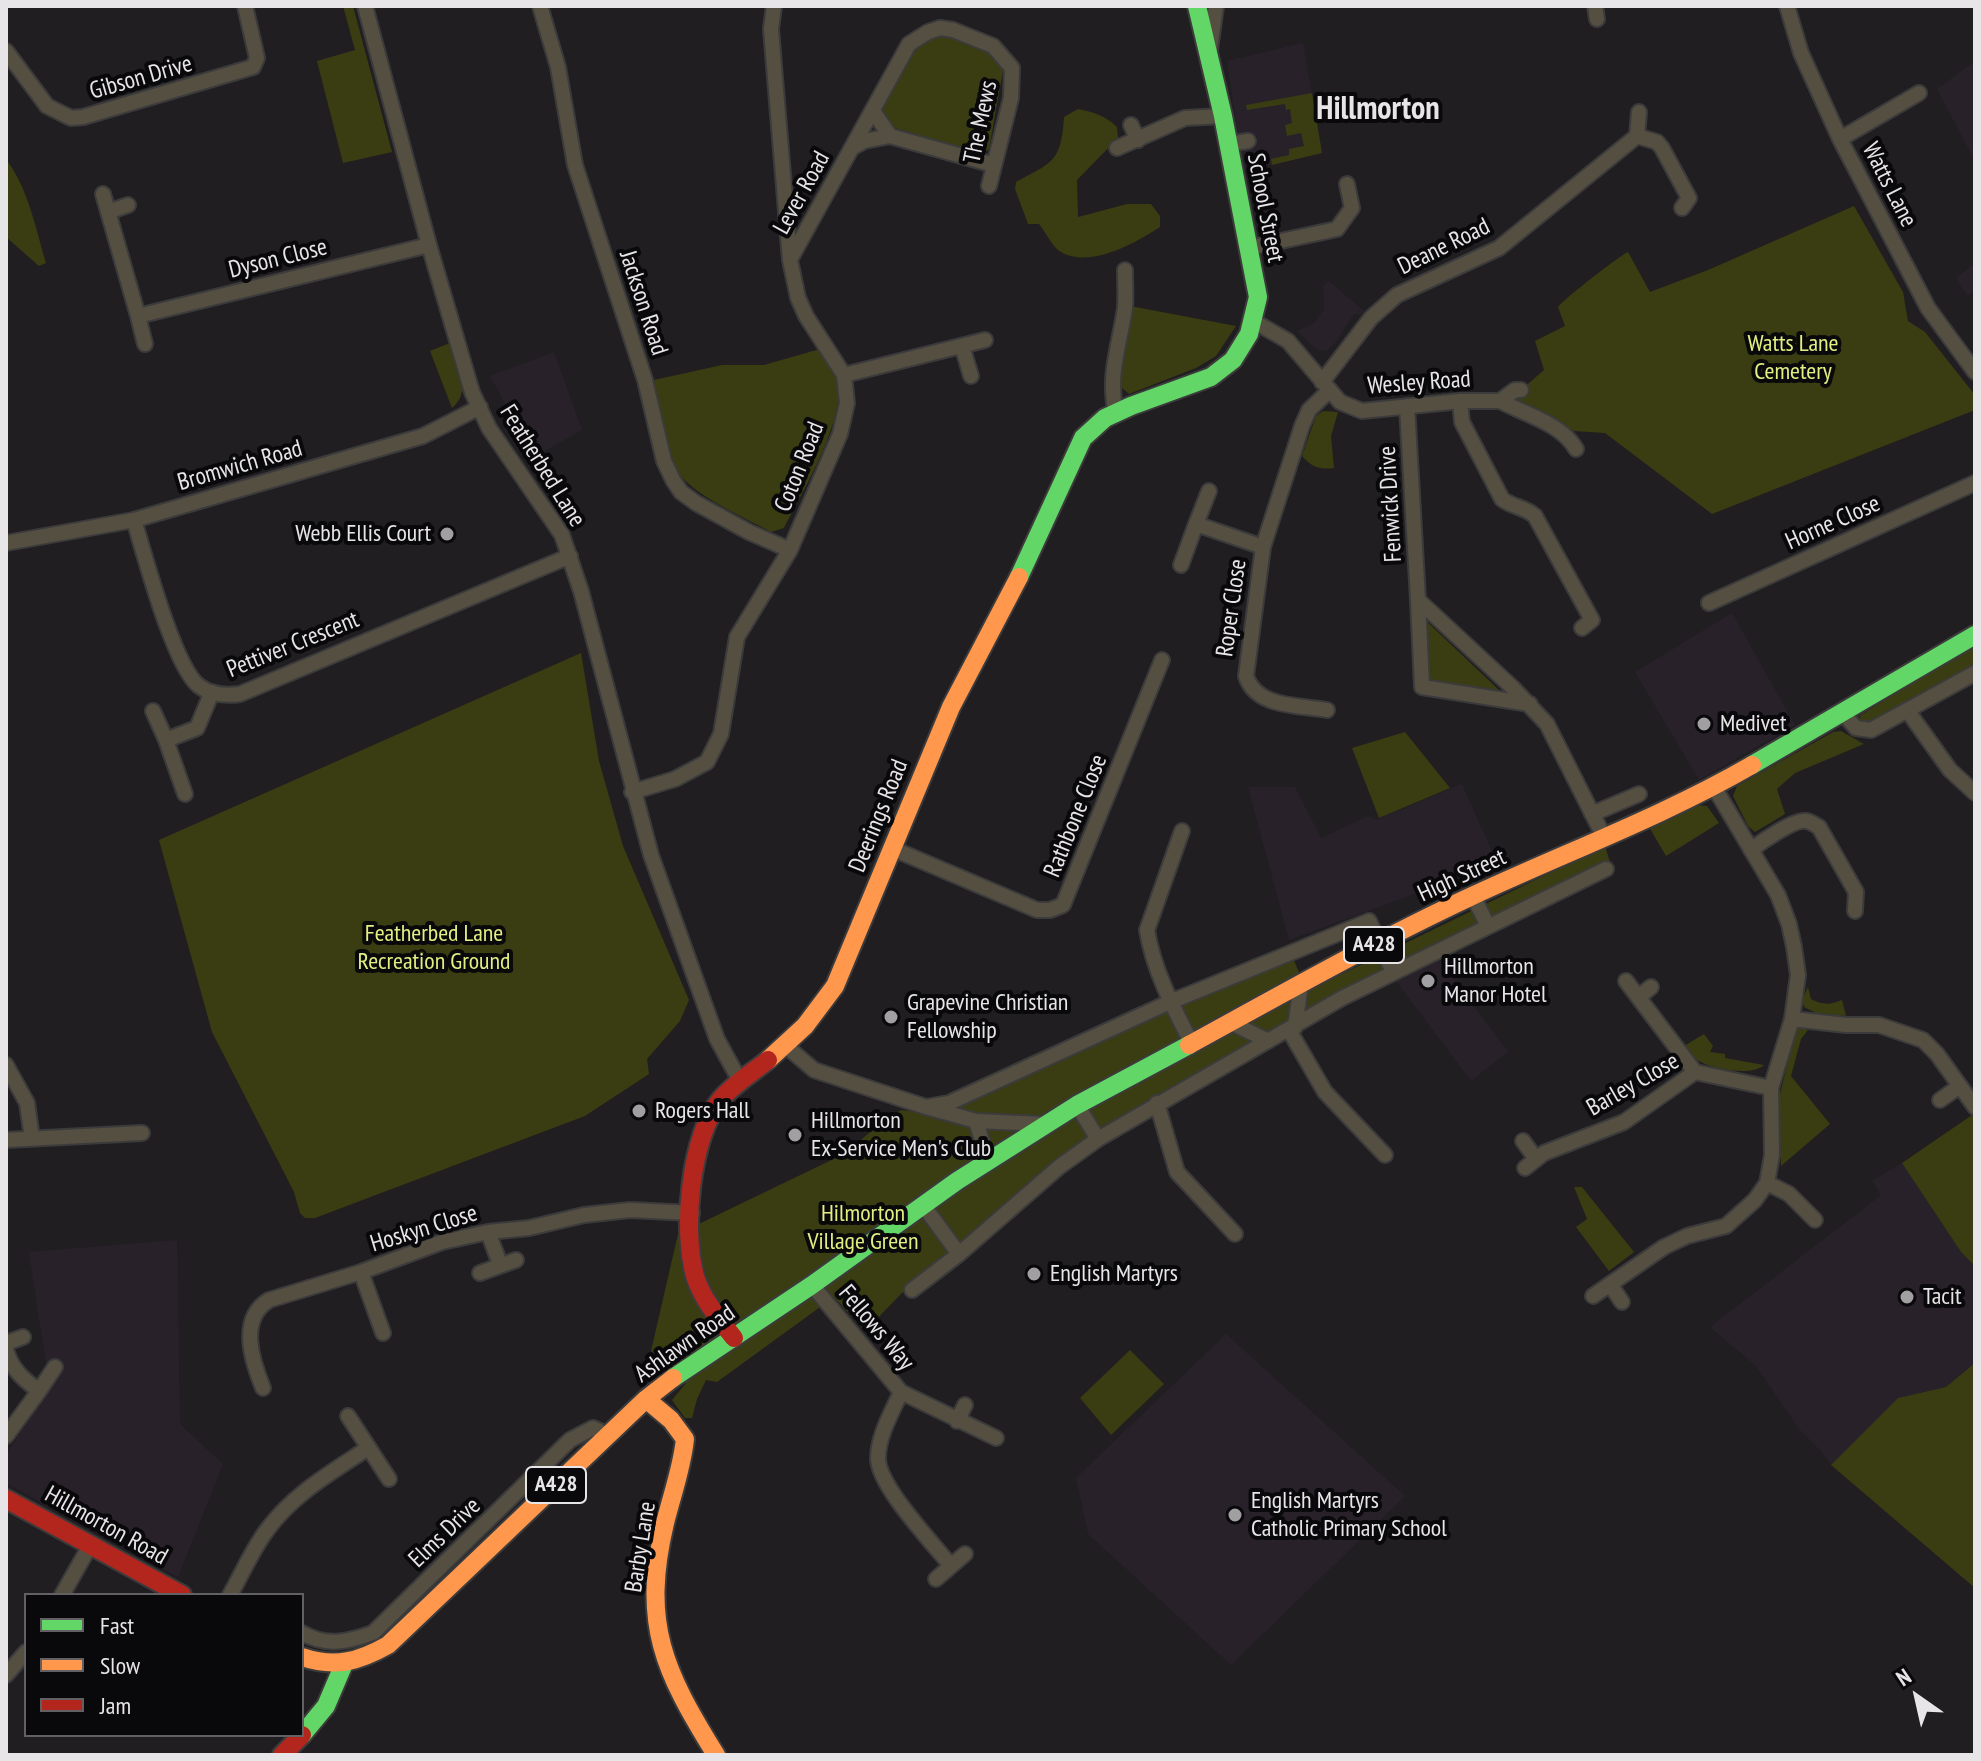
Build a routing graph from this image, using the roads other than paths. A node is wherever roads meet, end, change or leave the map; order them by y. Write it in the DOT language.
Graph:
graph roads {
  1 [pos="245,6"];
  2 [pos="365,6"];
  3 [pos="540,6"];
  4 [pos="774,6"];
  5 [pos="1197,6"];
  6 [pos="1216,6"];
  7 [pos="1787,6"];
  8 [pos="6,51"];
  9 [pos="1209,53"];
  10 [pos="1012,68"];
  11 [pos="1919,93"];
  12 [pos="873,111"];
  13 [pos="1639,112"];
  14 [pos="1223,116"];
  15 [pos="1131,125"];
  16 [pos="890,136"];
  17 [pos="1637,136"];
  18 [pos="1840,139"];
  19 [pos="1138,140"];
  20 [pos="1248,141"];
  21 [pos="1228,144"];
  22 [pos="852,148"];
  23 [pos="1117,148"];
  24 [pos="994,165"];
  25 [pos="1347,184"];
  26 [pos="989,186"];
  27 [pos="103,194"];
  28 [pos="1691,201"];
  29 [pos="128,205"];
  30 [pos="108,212"];
  31 [pos="429,245"];
  32 [pos="1248,248"];
  33 [pos="790,260"];
  34 [pos="1125,270"];
  35 [pos="138,316"];
  36 [pos="1255,322"];
  37 [pos="985,340"];
  38 [pos="145,344"];
  39 [pos="962,346"];
  40 [pos="1975,372"];
  41 [pos="844,375"];
  42 [pos="971,376"];
  43 [pos="1326,386"];
  44 [pos="1521,390"];
  45 [pos="1460,401"];
  46 [pos="1500,401"];
  47 [pos="1407,406"];
  48 [pos="480,407"];
  49 [pos="1116,413"];
  50 [pos="1576,449"];
  51 [pos="1975,483"];
  52 [pos="1209,491"];
  53 [pos="134,520"];
  54 [pos="1196,524"];
  55 [pos="6,543"];
  56 [pos="1263,547"];
  57 [pos="790,550"];
  58 [pos="570,556"];
  59 [pos="1181,565"];
  60 [pos="1418,600"];
  61 [pos="1709,603"];
  62 [pos="1582,628"];
  63 [pos="1975,635"];
  64 [pos="1162,660"];
  65 [pos="1975,673"];
  66 [pos="212,692"];
  67 [pos="1530,704"];
  68 [pos="1327,710"];
  69 [pos="1907,710"];
  70 [pos="153,711"];
  71 [pos="1843,713"];
  72 [pos="166,740"];
  73 [pos="1714,787"];
  74 [pos="632,792"];
  75 [pos="1975,793"];
  76 [pos="185,794"];
  77 [pos="1639,794"];
  78 [pos="1592,814"];
  79 [pos="1182,831"];
  80 [pos="1605,839"];
  81 [pos="891,848"];
  82 [pos="1751,850"];
  83 [pos="1606,869"];
  84 [pos="1872,889"];
  85 [pos="1856,892"];
  86 [pos="1473,896"];
  87 [pos="1855,911"];
  88 [pos="1488,926"];
  89 [pos="1378,943"];
  90 [pos="1393,972"];
  91 [pos="1626,981"];
  92 [pos="1301,983"];
  93 [pos="1651,987"];
  94 [pos="1639,997"];
  95 [pos="1170,1002"];
  96 [pos="1792,1019"];
  97 [pos="1230,1022"];
  98 [pos="1292,1028"];
  99 [pos="1268,1041"];
  100 [pos="1191,1042"];
  101 [pos="786,1046"];
  102 [pos="6,1065"];
  103 [pos="1695,1072"];
  104 [pos="740,1081"];
  105 [pos="1960,1086"];
  106 [pos="1771,1088"];
  107 [pos="1940,1100"];
  108 [pos="1157,1103"];
  109 [pos="1077,1105"];
  110 [pos="926,1107"];
  111 [pos="1975,1107"];
  112 [pos="976,1121"];
  113 [pos="1044,1124"];
  114 [pos="142,1133"];
  115 [pos="32,1138"];
  116 [pos="1098,1139"];
  117 [pos="6,1140"];
  118 [pos="1523,1141"];
  119 [pos="1385,1155"];
  120 [pos="982,1165"];
  121 [pos="1767,1183"];
  122 [pos="923,1205"];
  123 [pos="692,1213"];
  124 [pos="1815,1220"];
  125 [pos="488,1232"];
  126 [pos="1235,1234"];
  127 [pos="959,1254"];
  128 [pos="516,1260"];
  129 [pos="500,1264"];
  130 [pos="361,1272"];
  131 [pos="480,1273"];
  132 [pos="1610,1284"];
  133 [pos="812,1285"];
  134 [pos="912,1290"];
  135 [pos="1593,1296"];
  136 [pos="1622,1302"];
  137 [pos="383,1334"];
  138 [pos="23,1337"];
  139 [pos="734,1338"];
  140 [pos="6,1343"];
  141 [pos="6,1350"];
  142 [pos="55,1367"];
  143 [pos="263,1388"];
  144 [pos="39,1391"];
  145 [pos="901,1392"];
  146 [pos="646,1399"];
  147 [pos="965,1405"];
  148 [pos="348,1416"];
  149 [pos="957,1421"];
  150 [pos="608,1435"];
  151 [pos="6,1436"];
  152 [pos="996,1438"];
  153 [pos="368,1448"];
  154 [pos="389,1479"];
  155 [pos="6,1499"];
  156 [pos="91,1544"];
  157 [pos="965,1554"];
  158 [pos="951,1566"];
  159 [pos="936,1579"];
  160 [pos="63,1593"];
  161 [pos="178,1593"];
  162 [pos="232,1593"];
  163 [pos="304,1634"];
  164 [pos="24,1654"];
  165 [pos="304,1658"];
  166 [pos="343,1666"];
  167 [pos="6,1675"];
  168 [pos="304,1733"];
  169 [pos="300,1737"];
  170 [pos="282,1755"];
  171 [pos="716,1755"];
  1 -- 8 [label="street, Gibson Drive"];
  2 -- 31 [label="street, Featherbed Lane"];
  3 -- 57 [label="street, Jackson Road"];
  4 -- 33 [label="street"];
  5 -- 9 [label="main road, School Street"];
  6 -- 9 [label="street, School Street"];
  7 -- 18 [label="street, Watts Lane"];
  9 -- 14 [label="main road, School Street"];
  10 -- 12 [label="street, Lever Road"];
  10 -- 24 [label="street, The Mews"];
  11 -- 18 [label="street"];
  12 -- 16 [label="street"];
  12 -- 22 [label="street, Lever Road"];
  13 -- 17 [label="street"];
  14 -- 19 [label="street"];
  14 -- 21 [label="main road, School Street"];
  15 -- 19 [label="street"];
  16 -- 22 [label="street, Lever Road"];
  16 -- 24 [label="street"];
  17 -- 28 [label="street"];
  17 -- 43 [label="street, Deane Road"];
  18 -- 40 [label="street, Watts Lane"];
  19 -- 23 [label="street"];
  20 -- 21 [label="street"];
  21 -- 32 [label="main road, School Street"];
  22 -- 33 [label="street, Lever Road"];
  24 -- 26 [label="street, The Mews"];
  25 -- 32 [label="street"];
  27 -- 30 [label="street"];
  29 -- 30 [label="street"];
  30 -- 35 [label="street"];
  31 -- 35 [label="street, Dyson Close"];
  31 -- 48 [label="street, Featherbed Lane"];
  32 -- 36 [label="main road, School Street"];
  33 -- 41 [label="street"];
  34 -- 49 [label="street"];
  35 -- 38 [label="street"];
  36 -- 43 [label="street, Wesley Road"];
  36 -- 49 [label="main road, Deerings Road"];
  37 -- 39 [label="street"];
  39 -- 41 [label="street"];
  39 -- 42 [label="street"];
  41 -- 57 [label="street, Coton Road"];
  43 -- 47 [label="street, Wesley Road"];
  43 -- 56 [label="street, Roper Close"];
  44 -- 46 [label="street, Wesley Road"];
  45 -- 46 [label="street, Wesley Road"];
  45 -- 47 [label="street, Wesley Road"];
  45 -- 62 [label="street"];
  46 -- 50 [label="street"];
  47 -- 60 [label="street, Fenwick Drive"];
  48 -- 53 [label="street, Bromwich Road"];
  48 -- 58 [label="street, Featherbed Lane"];
  49 -- 81 [label="main road, Deerings Road"];
  51 -- 61 [label="street, Horne Close"];
  52 -- 54 [label="street"];
  53 -- 55 [label="street, Bromwich Road"];
  53 -- 66 [label="street, Pettiver Crescent"];
  54 -- 56 [label="street, Roper Close"];
  54 -- 59 [label="street"];
  56 -- 68 [label="street, Roper Close"];
  57 -- 74 [label="street, Coton Road"];
  58 -- 66 [label="street, Pettiver Crescent"];
  58 -- 74 [label="street, Featherbed Lane"];
  60 -- 67 [label="street"];
  60 -- 67 [label="street, Fenwick Drive"];
  63 -- 71 [label="main road, High Street / A428"];
  64 -- 81 [label="street, Rathbone Close"];
  65 -- 69 [label="street"];
  66 -- 72 [label="street"];
  67 -- 78 [label="street"];
  69 -- 71 [label="street"];
  69 -- 75 [label="street"];
  70 -- 72 [label="street"];
  71 -- 73 [label="main road, High Street / A428"];
  72 -- 76 [label="street"];
  73 -- 80 [label="main road, High Street / A428"];
  73 -- 82 [label="street"];
  74 -- 104 [label="street, Featherbed Lane"];
  77 -- 78 [label="street"];
  78 -- 80 [label="street"];
  79 -- 95 [label="street"];
  80 -- 86 [label="main road, High Street / A428"];
  81 -- 101 [label="main road, Deerings Road"];
  82 -- 85 [label="street"];
  82 -- 96 [label="street"];
  83 -- 88 [label="street"];
  84 -- 85 [label="street"];
  85 -- 87 [label="street"];
  86 -- 88 [label="street"];
  86 -- 89 [label="main road, High Street / A428"];
  88 -- 90 [label="street"];
  89 -- 90 [label="street"];
  89 -- 92 [label="main road, High Street / A428"];
  89 -- 95 [label="street"];
  90 -- 98 [label="street"];
  91 -- 94 [label="street"];
  92 -- 97 [label="main road, High Street / A428"];
  92 -- 98 [label="street"];
  93 -- 94 [label="street"];
  94 -- 103 [label="street"];
  95 -- 100 [label="street"];
  95 -- 110 [label="street"];
  96 -- 105 [label="street"];
  96 -- 106 [label="street"];
  97 -- 99 [label="street"];
  97 -- 100 [label="main road, High Street / A428"];
  98 -- 99 [label="street"];
  98 -- 119 [label="street"];
  99 -- 108 [label="street"];
  100 -- 109 [label="main road, High Street / A428"];
  101 -- 104 [label="main road, Deerings Road"];
  101 -- 110 [label="street"];
  102 -- 115 [label="street"];
  103 -- 106 [label="street, Barley Close"];
  103 -- 118 [label="street, Barley Close"];
  104 -- 123 [label="main road, Deerings Road"];
  105 -- 107 [label="street"];
  105 -- 111 [label="street"];
  106 -- 121 [label="street"];
  108 -- 116 [label="street"];
  108 -- 126 [label="street"];
  109 -- 113 [label="main road, High Street / A428"];
  109 -- 116 [label="street"];
  110 -- 112 [label="street"];
  112 -- 113 [label="street"];
  112 -- 120 [label="street"];
  113 -- 120 [label="main road, Ashlawn Road / A428"];
  114 -- 115 [label="street"];
  115 -- 117 [label="street"];
  116 -- 127 [label="street"];
  120 -- 122 [label="main road, Ashlawn Road / A428"];
  121 -- 124 [label="street"];
  121 -- 132 [label="street"];
  122 -- 127 [label="street"];
  122 -- 133 [label="main road, Ashlawn Road / A428"];
  123 -- 125 [label="street, Hoskyn Close"];
  123 -- 139 [label="main road, Deerings Road"];
  125 -- 129 [label="street"];
  125 -- 130 [label="street, Hoskyn Close"];
  127 -- 134 [label="street"];
  128 -- 129 [label="street"];
  129 -- 131 [label="street"];
  130 -- 137 [label="street"];
  130 -- 143 [label="street, Hoskyn Close"];
  132 -- 135 [label="street"];
  132 -- 136 [label="street"];
  133 -- 139 [label="main road, Ashlawn Road / A428"];
  133 -- 145 [label="street, Fellows Way"];
  138 -- 140 [label="street"];
  139 -- 146 [label="main road, Ashlawn Road / A428"];
  141 -- 144 [label="street"];
  142 -- 144 [label="street"];
  144 -- 151 [label="street"];
  145 -- 149 [label="street"];
  145 -- 158 [label="street, Fellows Way"];
  146 -- 150 [label="main road, Ashlawn Road / A428"];
  146 -- 171 [label="main road, Barby Lane"];
  147 -- 149 [label="street"];
  148 -- 153 [label="street"];
  149 -- 152 [label="street"];
  150 -- 163 [label="street, Elms Drive"];
  150 -- 166 [label="main road, Ashlawn Road / A428"];
  153 -- 154 [label="street"];
  153 -- 162 [label="street"];
  155 -- 156 [label="main road, Hillmorton Road"];
  156 -- 160 [label="street"];
  156 -- 161 [label="main road, Hillmorton Road"];
  157 -- 158 [label="street"];
  158 -- 159 [label="street"];
  164 -- 167 [label="street"];
  165 -- 166 [label="main road"];
  166 -- 168 [label="main road"];
  169 -- 170 [label="main road"];
}
